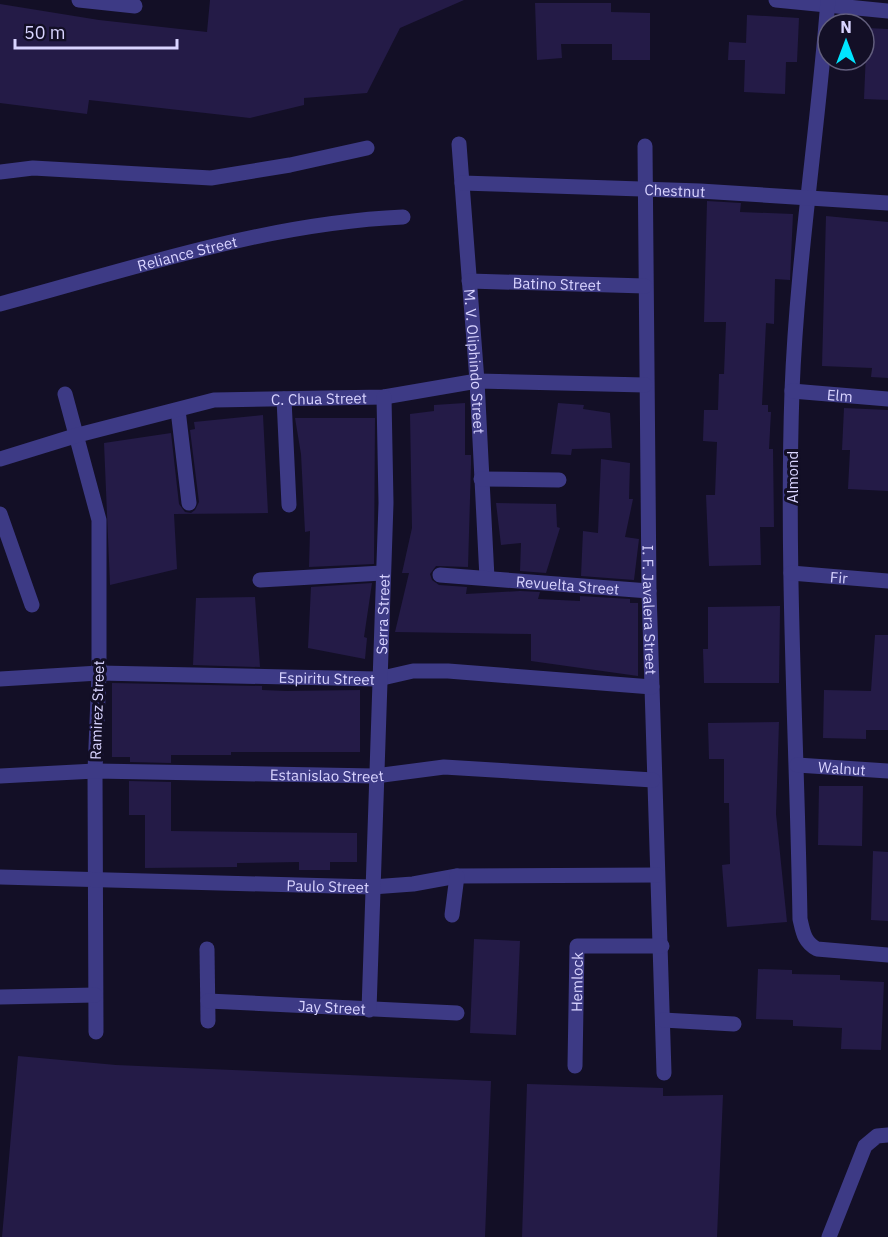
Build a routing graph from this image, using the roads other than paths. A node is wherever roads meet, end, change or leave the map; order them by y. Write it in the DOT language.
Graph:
graph roads {
  1 [pos="79,0"];
  2 [pos="776,0"];
  3 [pos="828,3"];
  4 [pos="135,6"];
  5 [pos="888,11"];
  6 [pos="459,144"];
  7 [pos="645,146"];
  8 [pos="367,148"];
  9 [pos="0,172"];
  10 [pos="462,183"];
  11 [pos="646,190"];
  12 [pos="808,197"];
  13 [pos="888,203"];
  14 [pos="403,217"];
  15 [pos="469,281"];
  16 [pos="645,286"];
  17 [pos="0,304"];
  18 [pos="477,381"];
  19 [pos="645,385"];
  20 [pos="792,391"];
  21 [pos="66,394"];
  22 [pos="384,398"];
  23 [pos="284,399"];
  24 [pos="888,399"];
  25 [pos="178,410"];
  26 [pos="78,435"];
  27 [pos="0,459"];
  28 [pos="481,479"];
  29 [pos="560,480"];
  30 [pos="189,503"];
  31 [pos="289,505"];
  32 [pos="0,514"];
  33 [pos="382,573"];
  34 [pos="791,573"];
  35 [pos="440,575"];
  36 [pos="487,578"];
  37 [pos="260,580"];
  38 [pos="888,581"];
  39 [pos="649,591"];
  40 [pos="32,605"];
  41 [pos="99,673"];
  42 [pos="0,679"];
  43 [pos="378,679"];
  44 [pos="652,687"];
  45 [pos="797,765"];
  46 [pos="95,771"];
  47 [pos="888,771"];
  48 [pos="0,776"];
  49 [pos="375,776"];
  50 [pos="653,780"];
  51 [pos="657,875"];
  52 [pos="457,876"];
  53 [pos="0,877"];
  54 [pos="94,880"];
  55 [pos="372,887"];
  56 [pos="452,915"];
  57 [pos="662,946"];
  58 [pos="207,949"];
  59 [pos="888,954"];
  60 [pos="95,995"];
  61 [pos="0,997"];
  62 [pos="208,1001"];
  63 [pos="369,1010"];
  64 [pos="457,1013"];
  65 [pos="663,1020"];
  66 [pos="208,1021"];
  67 [pos="734,1024"];
  68 [pos="96,1032"];
  69 [pos="575,1066"];
  70 [pos="664,1073"];
  71 [pos="888,1135"];
  72 [pos="828,1237"];
  1 -- 4 [label="street"];
  2 -- 3 [label="street"];
  3 -- 5 [label="street"];
  3 -- 12 [label="street, Almond"];
  6 -- 10 [label="street, M. V. Oliphindo Street"];
  7 -- 11 [label="street, I. F. Javalera Street"];
  8 -- 9 [label="street"];
  10 -- 11 [label="street, Chestnut"];
  10 -- 15 [label="street, M. V. Oliphindo Street"];
  11 -- 12 [label="street, Chestnut"];
  11 -- 16 [label="street, I. F. Javalera Street"];
  12 -- 13 [label="street, Chestnut"];
  12 -- 20 [label="street, Almond"];
  14 -- 17 [label="street, Reliance Street"];
  15 -- 16 [label="street, Batino Street"];
  15 -- 18 [label="street, M. V. Oliphindo Street"];
  16 -- 19 [label="street, I. F. Javalera Street"];
  18 -- 19 [label="street, C. Chua Street"];
  18 -- 22 [label="street, C. Chua Street"];
  18 -- 28 [label="street, M. V. Oliphindo Street"];
  19 -- 39 [label="street, I. F. Javalera Street"];
  20 -- 24 [label="street, Elm"];
  20 -- 34 [label="street, Almond"];
  21 -- 26 [label="street, Ramirez Street"];
  22 -- 23 [label="street, C. Chua Street"];
  22 -- 33 [label="street, Serra Street"];
  23 -- 25 [label="street, C. Chua Street"];
  23 -- 31 [label="street"];
  25 -- 26 [label="street, C. Chua Street"];
  25 -- 30 [label="street"];
  26 -- 27 [label="street, C. Chua Street"];
  26 -- 41 [label="street, Ramirez Street"];
  28 -- 29 [label="street"];
  28 -- 36 [label="street, M. V. Oliphindo Street"];
  32 -- 40 [label="street"];
  33 -- 37 [label="street"];
  33 -- 43 [label="street, Serra Street"];
  34 -- 38 [label="street, Fir"];
  34 -- 45 [label="street, Almond"];
  35 -- 36 [label="street, Revuelta Street"];
  36 -- 39 [label="street, Revuelta Street"];
  39 -- 44 [label="street, I. F. Javalera Street"];
  41 -- 42 [label="street, Espiritu Street"];
  41 -- 43 [label="street, Espiritu Street"];
  41 -- 46 [label="street, Ramirez Street"];
  43 -- 44 [label="street, Espiritu Street"];
  43 -- 49 [label="street, Serra Street"];
  44 -- 50 [label="street, I. F. Javalera Street"];
  45 -- 47 [label="street, Walnut"];
  45 -- 59 [label="street, Almond"];
  46 -- 48 [label="street, Estanislao Street"];
  46 -- 49 [label="street, Estanislao Street"];
  46 -- 54 [label="street, Ramirez Street"];
  49 -- 50 [label="street, Estanislao Street"];
  49 -- 55 [label="street, Serra Street"];
  50 -- 51 [label="street, I. F. Javalera Street"];
  51 -- 52 [label="street, Paulo Street"];
  51 -- 57 [label="street, I. F. Javalera Street"];
  52 -- 55 [label="street, Paulo Street"];
  52 -- 56 [label="street"];
  53 -- 54 [label="street, Paulo Street"];
  54 -- 55 [label="street, Paulo Street"];
  54 -- 60 [label="street, Ramirez Street"];
  55 -- 63 [label="street, Serra Street"];
  57 -- 65 [label="street, I. F. Javalera Street"];
  57 -- 69 [label="street, Hemlock"];
  58 -- 62 [label="street"];
  60 -- 61 [label="street"];
  60 -- 68 [label="street, Ramirez Street"];
  62 -- 63 [label="street, Jay Street"];
  62 -- 66 [label="street"];
  63 -- 64 [label="street, Jay Street"];
  65 -- 67 [label="street"];
  65 -- 70 [label="street, I. F. Javalera Street"];
  71 -- 72 [label="street"];
}
